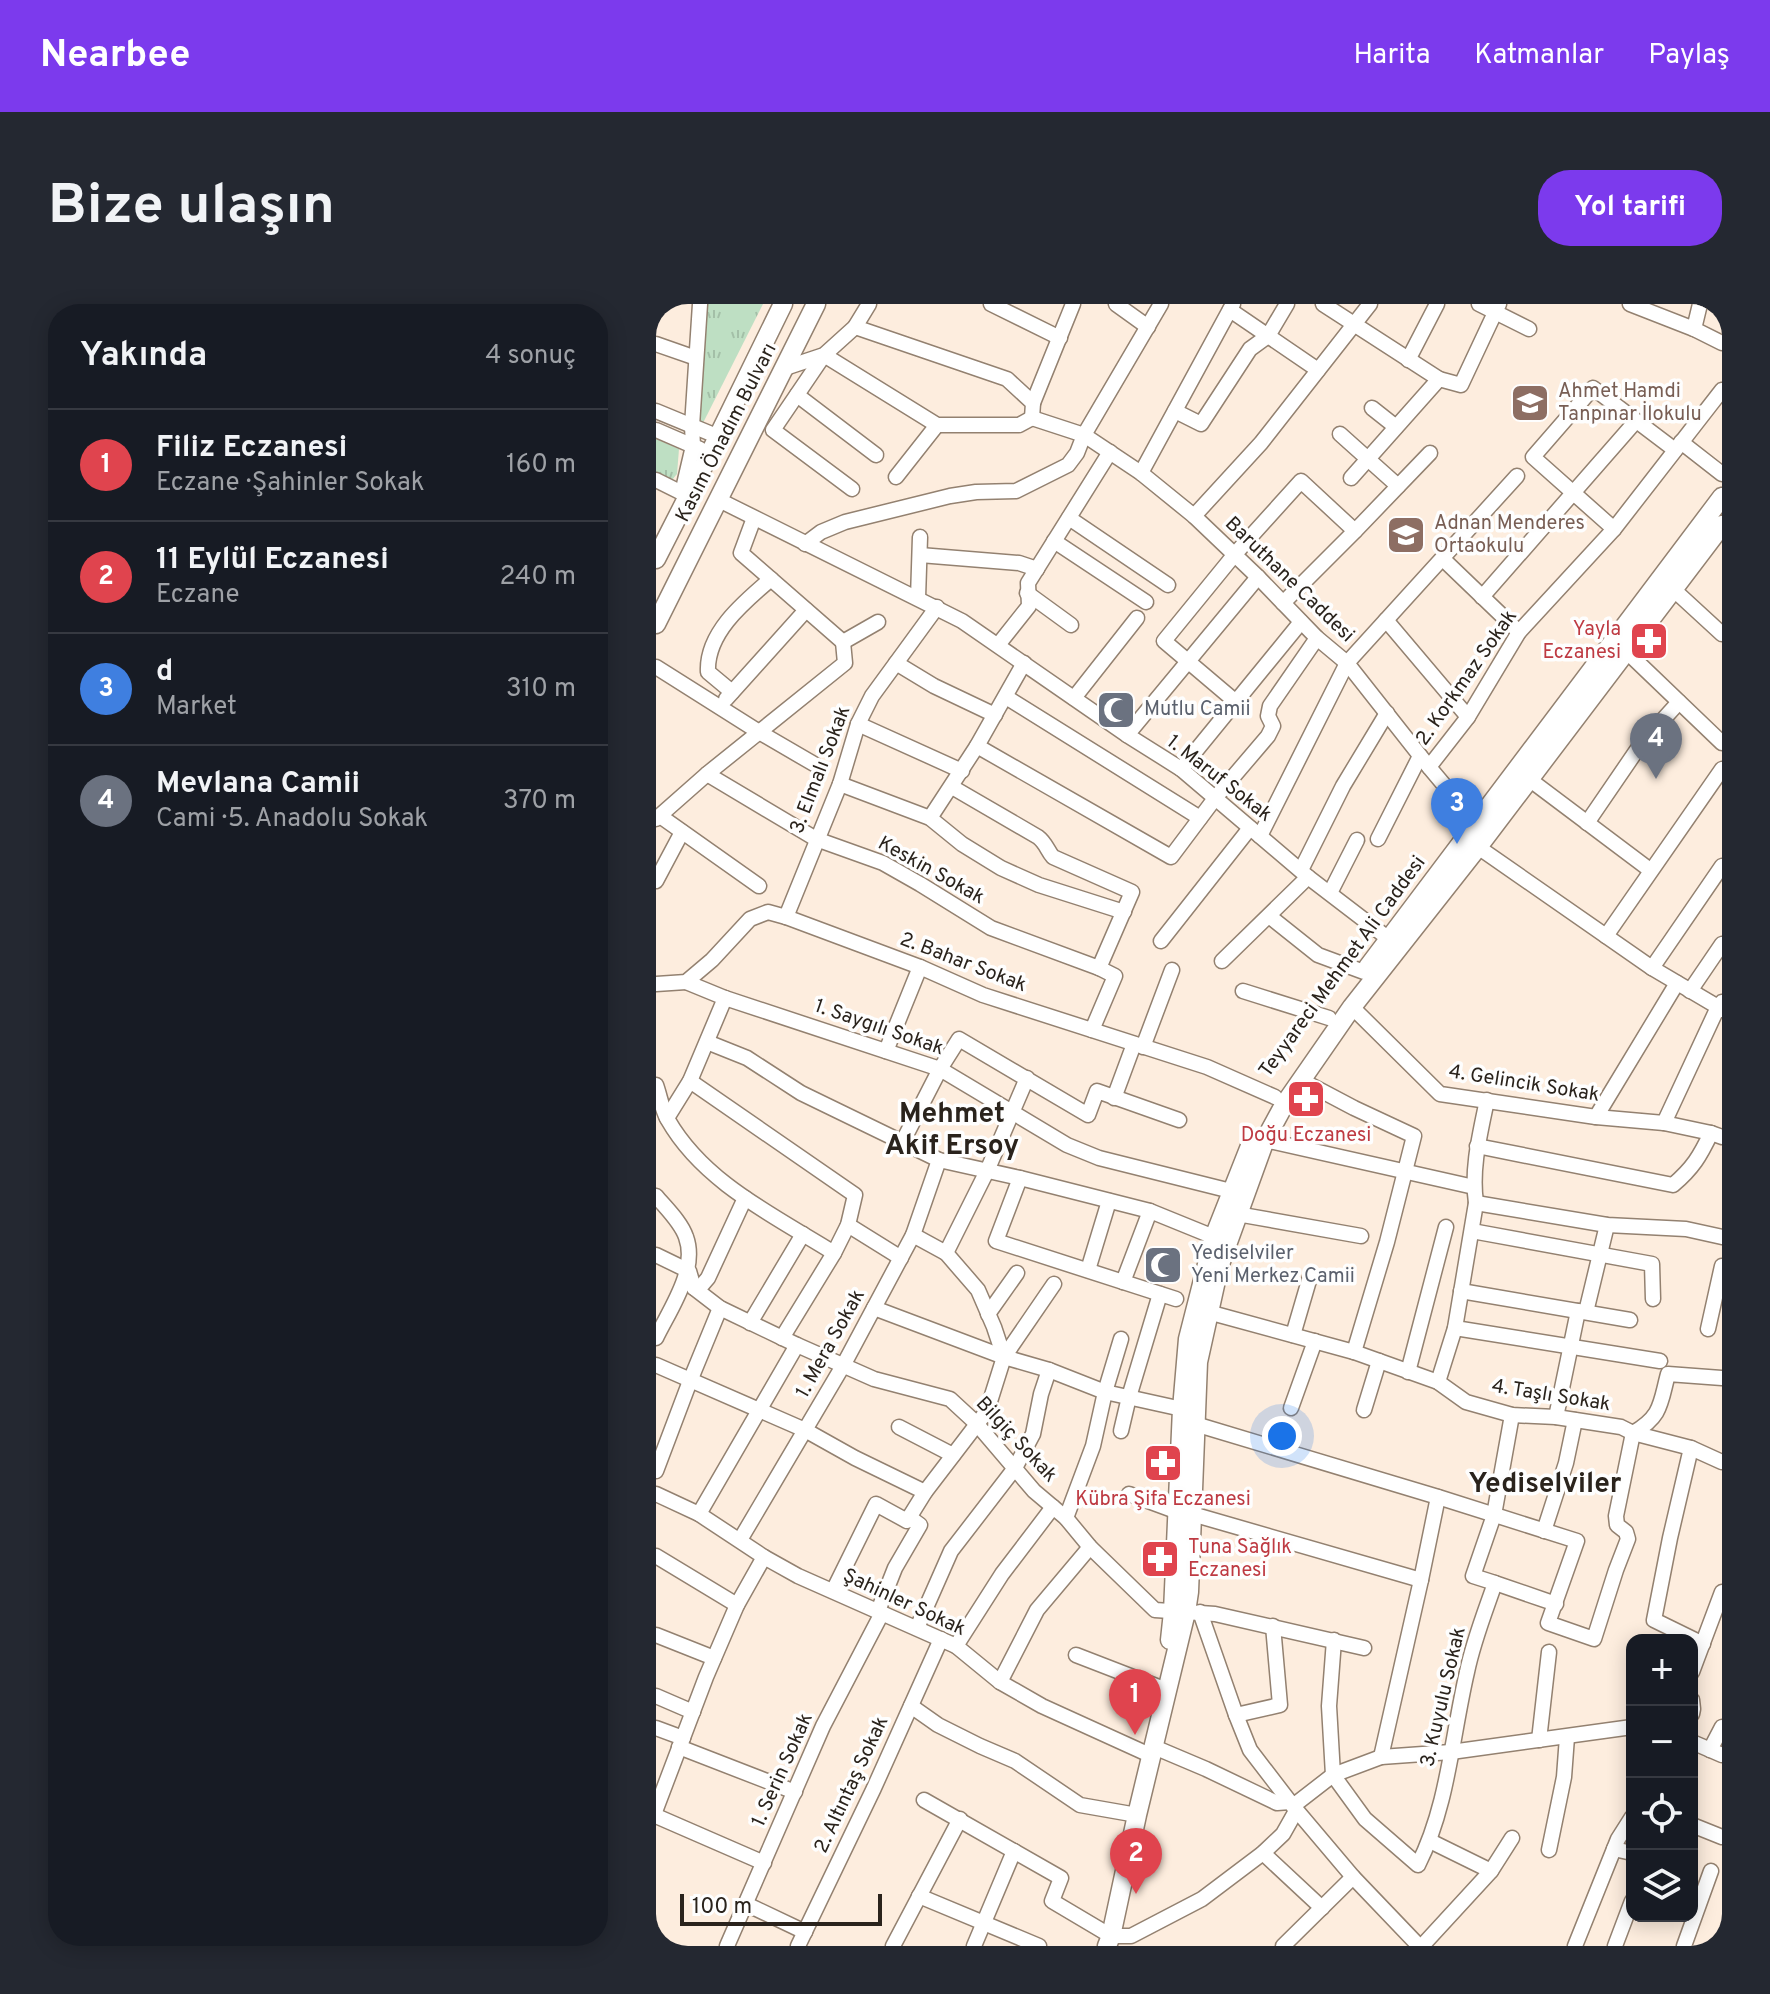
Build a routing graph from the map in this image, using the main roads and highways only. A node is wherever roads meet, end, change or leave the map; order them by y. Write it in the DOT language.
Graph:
graph roads {
  1 [pos="783,304"];
  2 [pos="816,304"];
  3 [pos="1722,497"];
  4 [pos="1719,536"];
  5 [pos="656,559"];
  6 [pos="656,624"];
  7 [pos="1185,1513"];
  8 [pos="1187,1612"];
  9 [pos="1155,1745"];
  10 [pos="1109,1941"];
  1 -- 5 [label="main road, Kasım Önadım Bulvarı"];
  2 -- 6 [label="main road, Kasım Önadım Bulvarı"];
  3 -- 7 [label="main road, Teyyareci Mehmet Ali Caddesi"];
  4 -- 7 [label="main road, Teyyareci Mehmet Ali Caddesi"];
  7 -- 8 [label="main road, Teyyareci Mehmet Ali Caddesi"];
  8 -- 9 [label="main road, Teyyareci Mehmet Ali Caddesi"];
  8 -- 9 [label="main road, Teyyareci Mehmet Ali Caddesi"];
  9 -- 10 [label="main road, Teyyareci Mehmet Ali Caddesi"];
}
